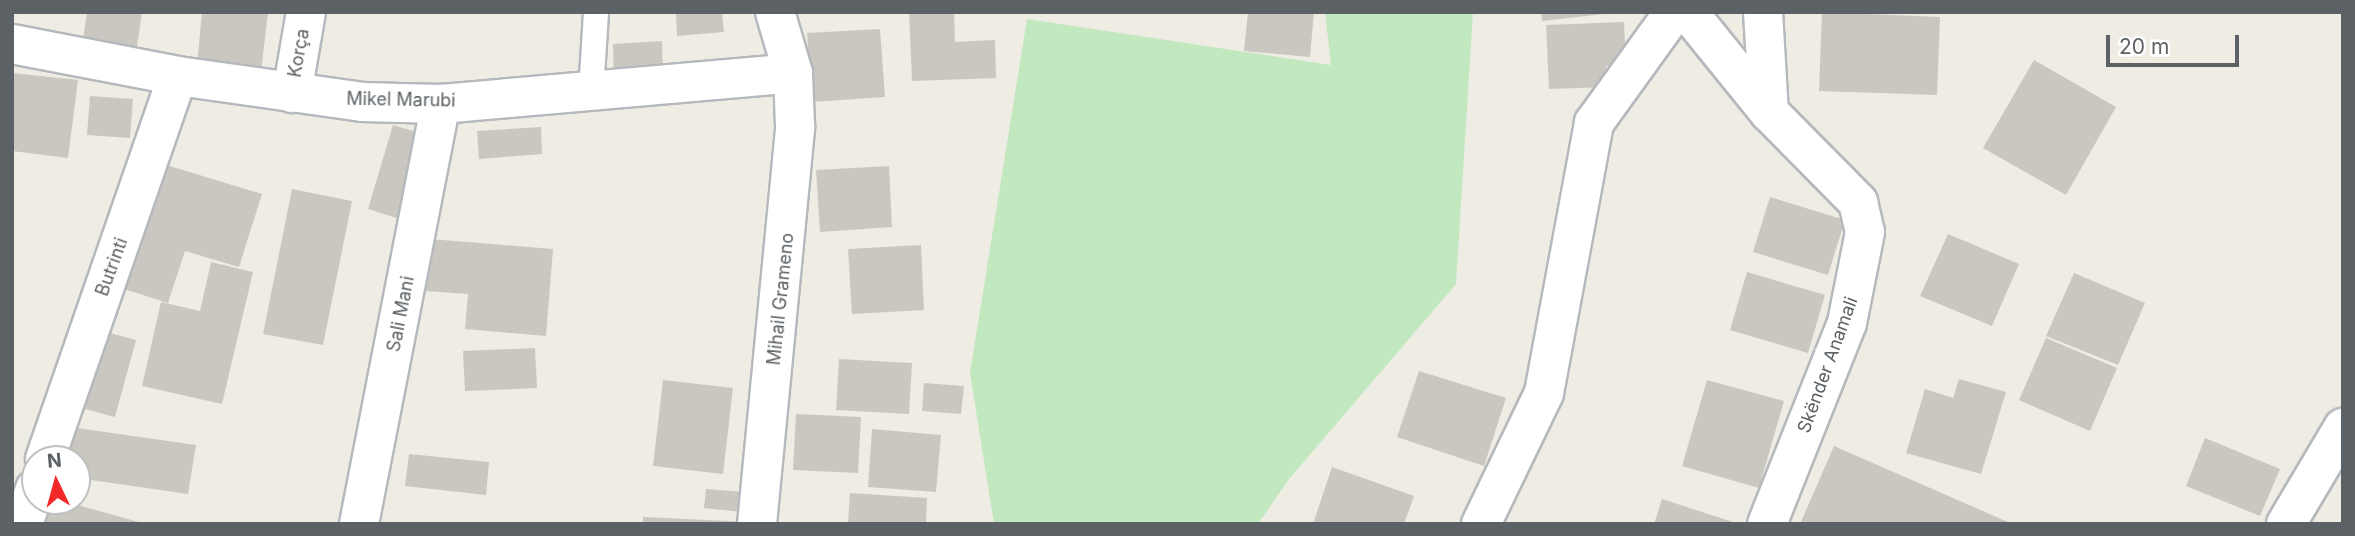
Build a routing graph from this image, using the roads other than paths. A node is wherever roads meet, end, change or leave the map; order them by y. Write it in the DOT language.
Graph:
graph roads {
  1 [pos="306,12"];
  2 [pos="596,12"];
  3 [pos="775,12"];
  4 [pos="1674,12"];
  5 [pos="1688,12"];
  6 [pos="1763,12"];
  7 [pos="12,44"];
  8 [pos="793,73"];
  9 [pos="178,76"];
  10 [pos="591,92"];
  11 [pos="292,93"];
  12 [pos="441,104"];
  13 [pos="1769,112"];
  14 [pos="2343,428"];
  15 [pos="50,445"];
  16 [pos="359,524"];
  17 [pos="757,524"];
  18 [pos="1481,524"];
  19 [pos="1767,524"];
  20 [pos="2286,524"];
  1 -- 11 [label="street, Korça"];
  2 -- 10 [label="lane"];
  3 -- 8 [label="street, Mihail Grameno"];
  4 -- 18 [label="street"];
  5 -- 13 [label="street, Skënder Anamali"];
  6 -- 13 [label="street"];
  7 -- 9 [label="street, Mikel Marubi"];
  8 -- 10 [label="street, Mikel Marubi"];
  8 -- 17 [label="street, Mihail Grameno"];
  9 -- 11 [label="street, Mikel Marubi"];
  9 -- 15 [label="street, Butrinti"];
  10 -- 12 [label="street, Mikel Marubi"];
  11 -- 12 [label="street, Mikel Marubi"];
  12 -- 16 [label="street, Sali Mani"];
  13 -- 19 [label="street, Skënder Anamali"];
  14 -- 20 [label="street"];
}
